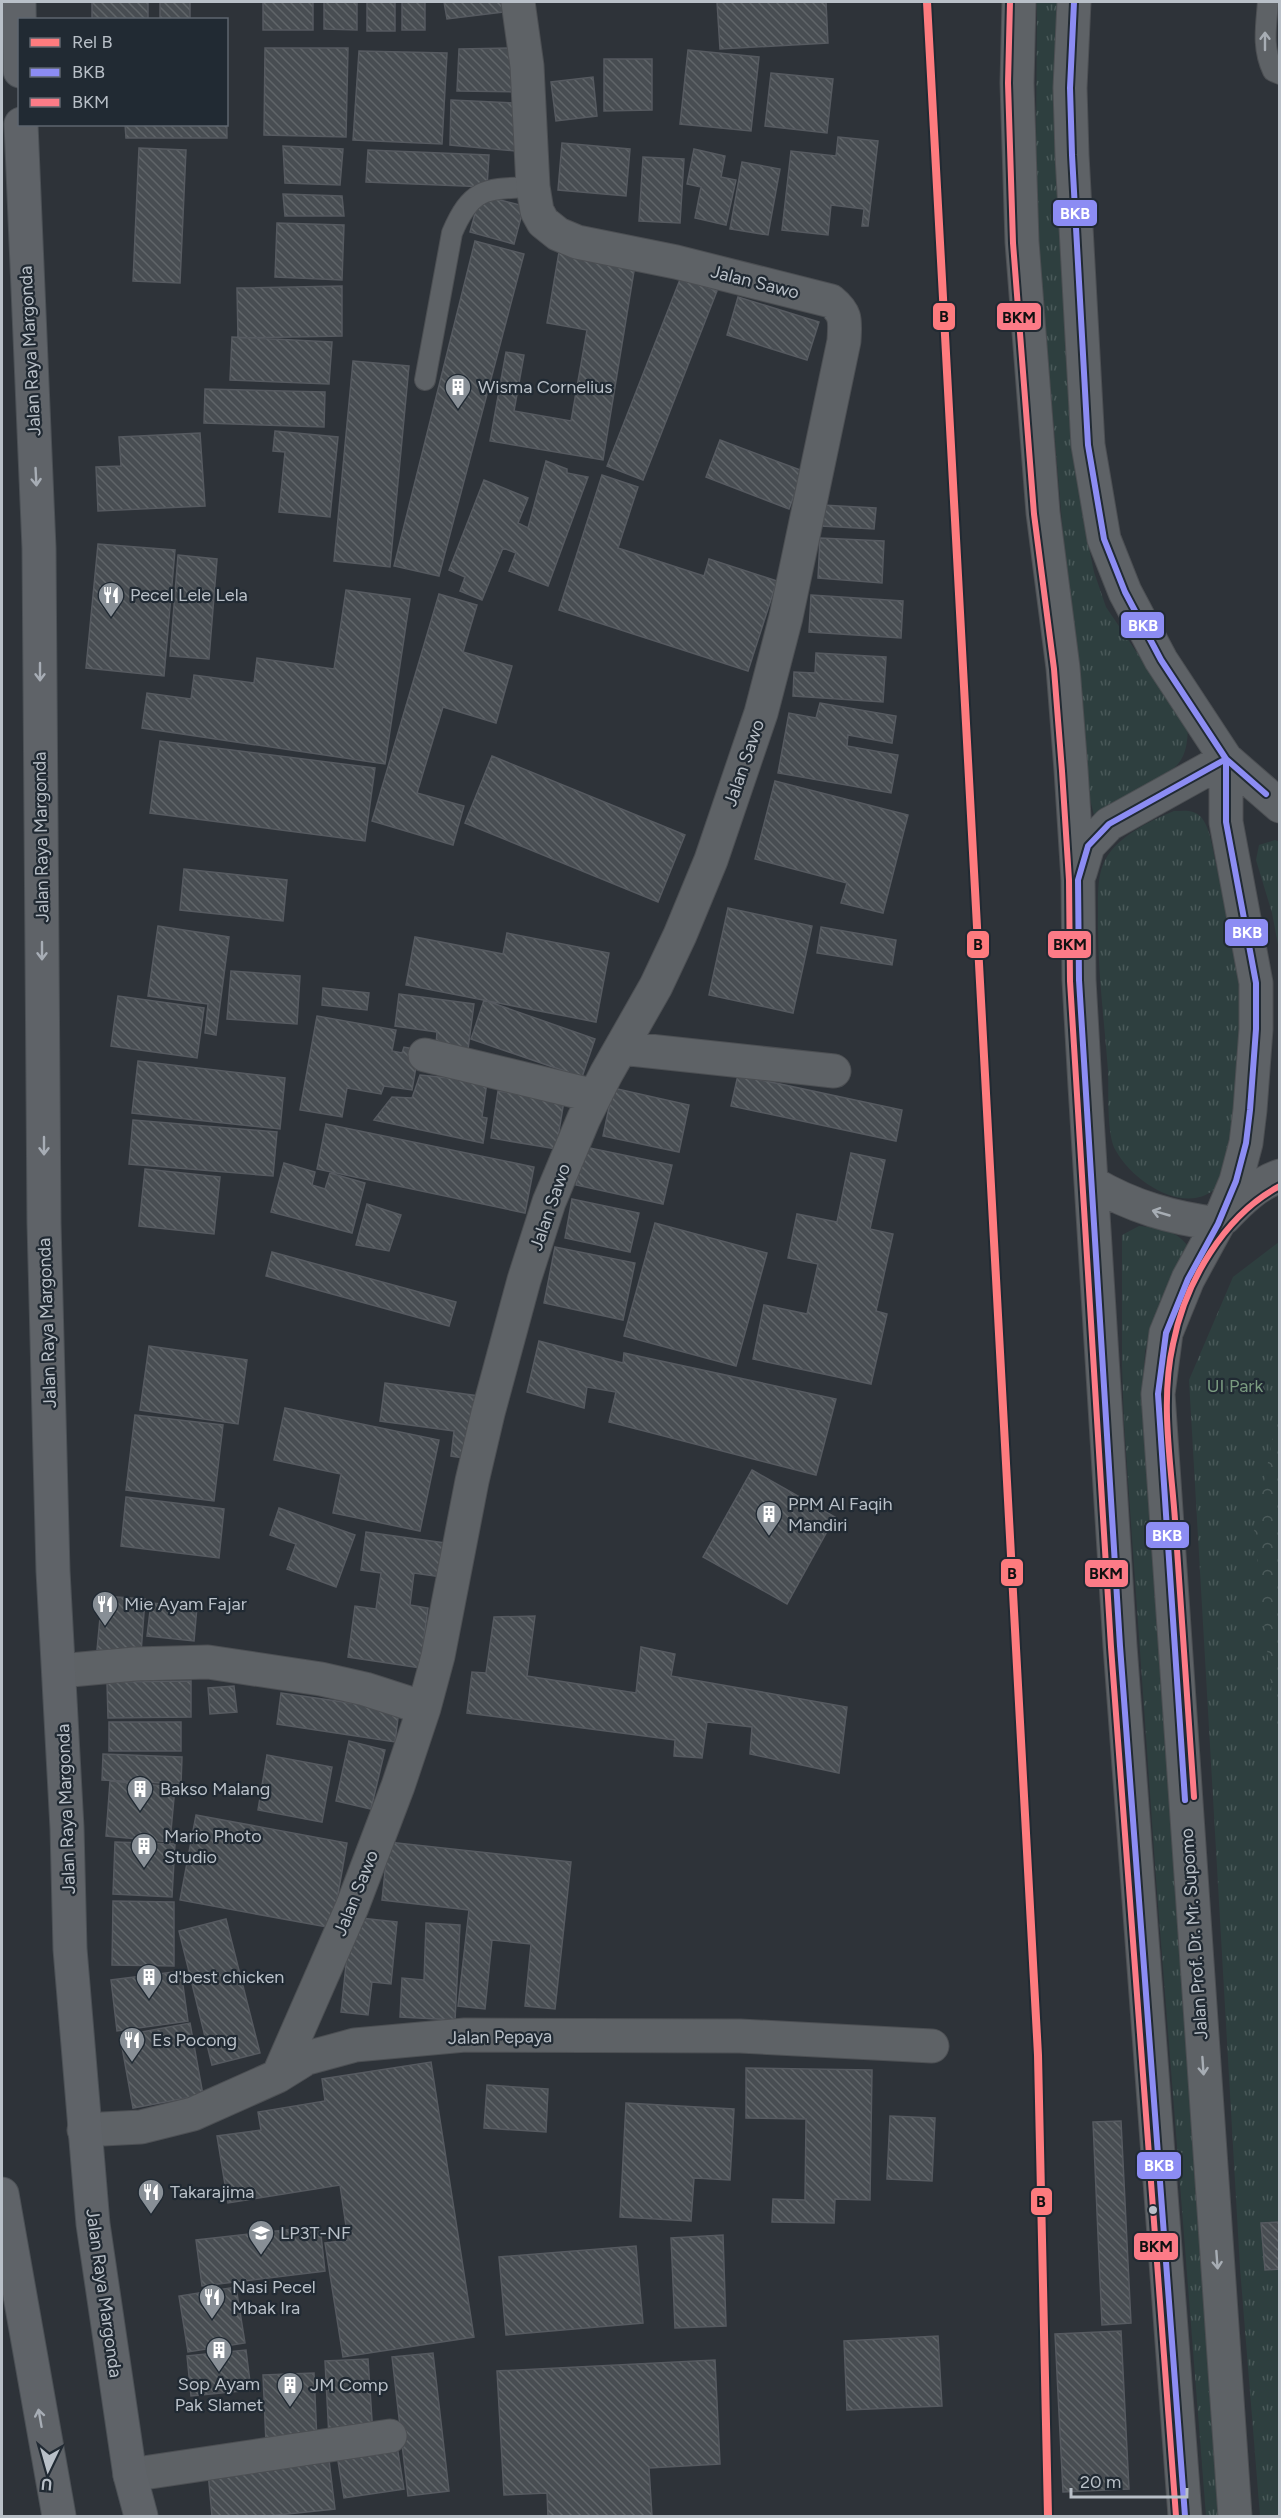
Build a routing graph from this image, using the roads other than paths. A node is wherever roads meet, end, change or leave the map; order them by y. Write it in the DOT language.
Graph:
graph roads {
  1 [pos="19,2"];
  2 [pos="518,2"];
  3 [pos="1019,2"];
  4 [pos="1074,2"];
  5 [pos="1268,2"];
  6 [pos="19,18"];
  7 [pos="1280,74"];
  8 [pos="21,126"];
  9 [pos="12,179"];
  10 [pos="533,187"];
  11 [pos="13,229"];
  12 [pos="425,380"];
  13 [pos="1227,759"];
  14 [pos="1280,806"];
  15 [pos="1078,880"];
  16 [pos="621,1048"];
  17 [pos="425,1055"];
  18 [pos="834,1071"];
  19 [pos="595,1096"];
  20 [pos="1280,1176"];
  21 [pos="1092,1183"];
  22 [pos="1218,1224"];
  23 [pos="60,1671"];
  24 [pos="424,1708"];
  25 [pos="932,2046"];
  26 [pos="278,2076"];
  27 [pos="84,2130"];
  28 [pos="2,2194"];
  29 [pos="390,2436"];
  30 [pos="130,2475"];
  31 [pos="58,2517"];
  32 [pos="141,2517"];
  33 [pos="1185,2517"];
  34 [pos="1235,2517"];
  1 -- 6 [label="main road"];
  2 -- 10 [label="street, Jalan Sawo"];
  3 -- 15 [label="street"];
  4 -- 13 [label="street"];
  7 -- 5 [label="lane, one-way"];
  8 -- 9 [label="main road, Jalan Raya Margonda"];
  9 -- 11 [label="main road, Jalan Raya Margonda"];
  10 -- 12 [label="lane"];
  10 -- 16 [label="street, Jalan Sawo"];
  11 -- 23 [label="main road, Jalan Raya Margonda, one-way"];
  13 -- 14 [label="street"];
  13 -- 15 [label="street"];
  13 -- 22 [label="street, Jalan Prof. Dr. Mr. Supomo"];
  15 -- 21 [label="street"];
  16 -- 18 [label="street"];
  16 -- 19 [label="street, Jalan Sawo"];
  17 -- 19 [label="street"];
  19 -- 24 [label="street, Jalan Sawo"];
  20 -- 22 [label="street"];
  22 -- 21 [label="street, one-way"];
  21 -- 33 [label="street"];
  22 -- 34 [label="street, Jalan Prof. Dr. Mr. Supomo, one-way"];
  23 -- 24 [label="street"];
  23 -- 27 [label="main road, Jalan Raya Margonda"];
  24 -- 26 [label="street, Jalan Sawo"];
  25 -- 26 [label="street, Jalan Pepaya"];
  26 -- 27 [label="street, Jalan Pepaya"];
  27 -- 30 [label="main road, Jalan Raya Margonda"];
  31 -- 28 [label="main road, one-way"];
  29 -- 30 [label="street"];
  30 -- 32 [label="main road, Jalan Raya Margonda"];
}
